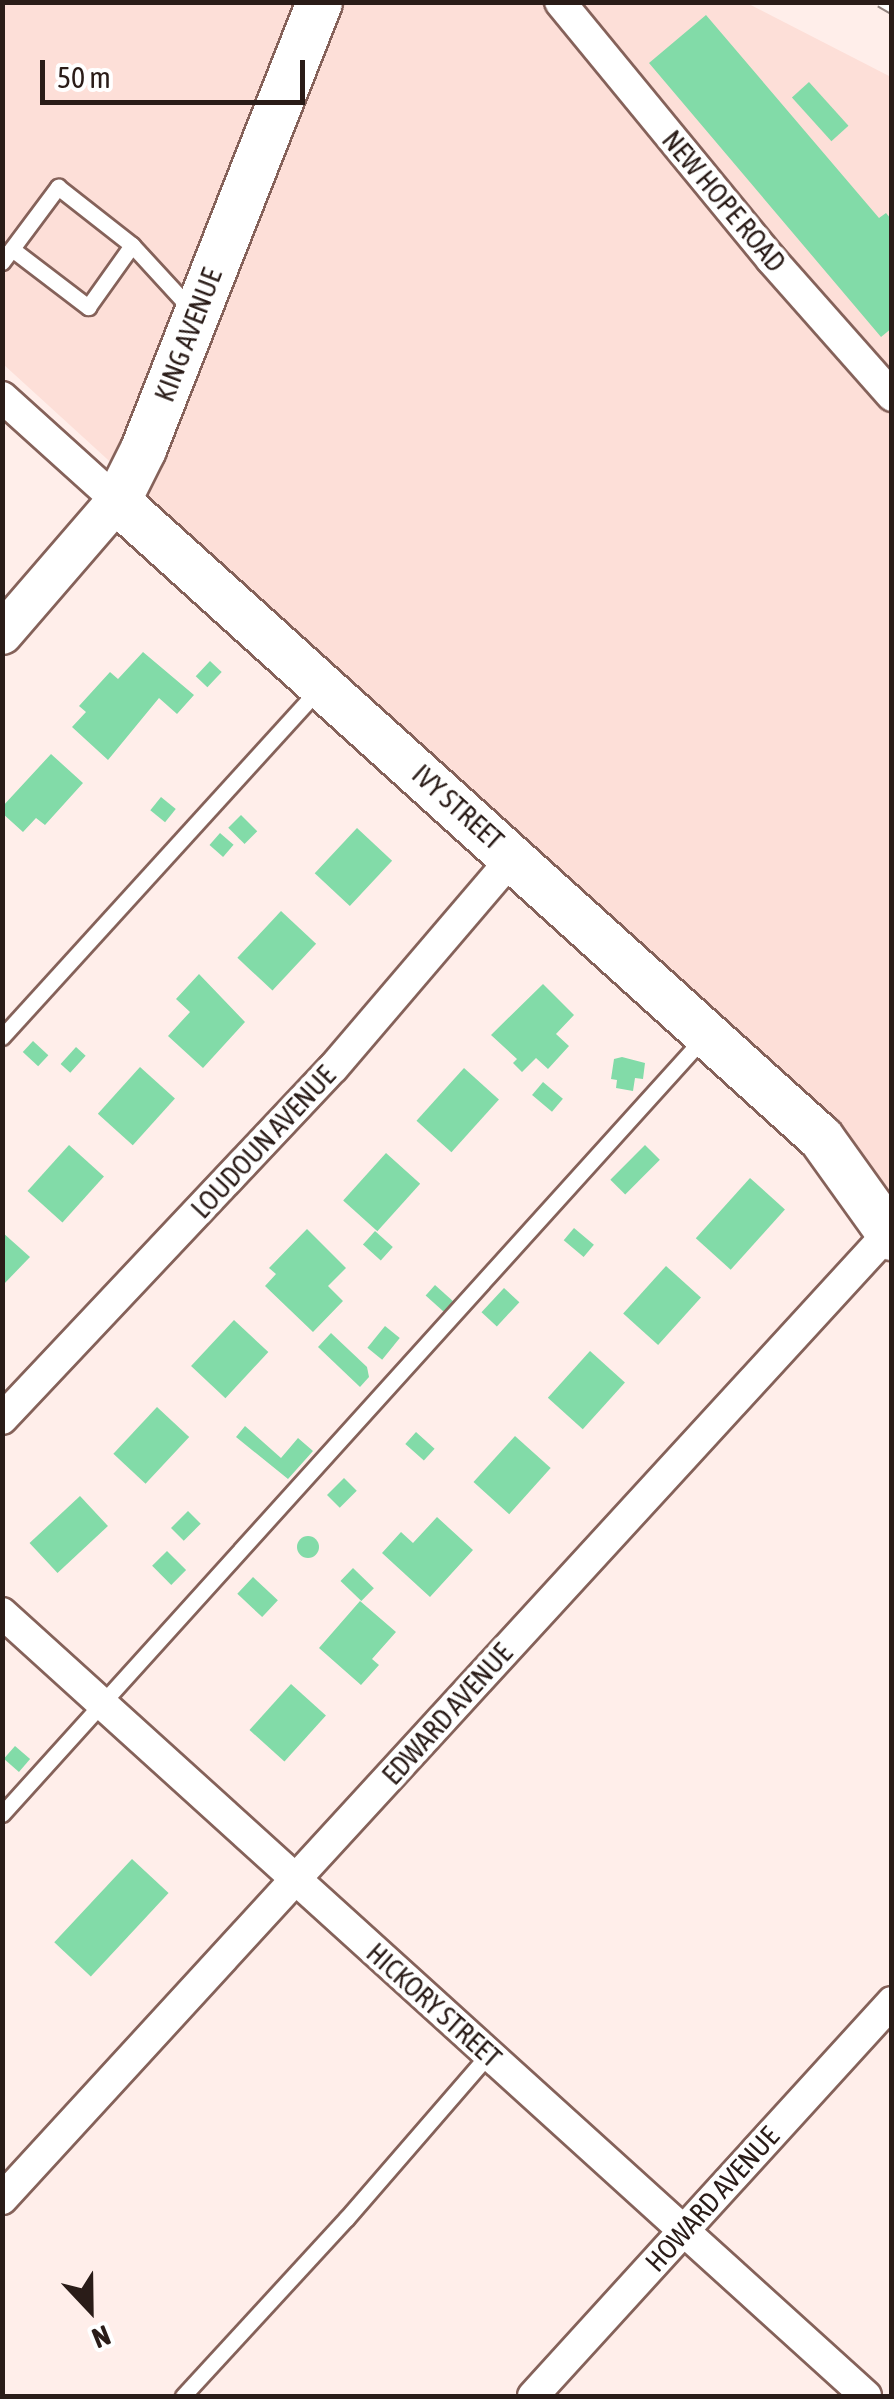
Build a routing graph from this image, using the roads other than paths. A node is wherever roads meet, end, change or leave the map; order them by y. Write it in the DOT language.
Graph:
graph roads {
  1 [pos="319,2"];
  2 [pos="560,2"];
  3 [pos="132,245"];
  4 [pos="7,255"];
  5 [pos="196,314"];
  6 [pos="892,396"];
  7 [pos="2,397"];
  8 [pos="117,501"];
  9 [pos="2,634"];
  10 [pos="322,685"];
  11 [pos="513,856"];
  12 [pos="708,1034"];
  13 [pos="2,1038"];
  14 [pos="891,1232"];
  15 [pos="2,1419"];
  16 [pos="2,1613"];
  17 [pos="103,1704"];
  18 [pos="2,1814"];
  19 [pos="296,1880"];
  20 [pos="892,2002"];
  21 [pos="489,2054"];
  22 [pos="2,2199"];
  23 [pos="683,2231"];
  24 [pos="183,2396"];
  25 [pos="533,2396"];
  26 [pos="866,2396"];
  1 -- 5 [label="main road, KING AVENUE"];
  2 -- 6 [label="street, NEW HOPE ROAD"];
  3 -- 4 [label="lane"];
  3 -- 4 [label="lane"];
  3 -- 5 [label="lane"];
  5 -- 8 [label="main road, KING AVENUE"];
  7 -- 8 [label="street, IVY STREET"];
  8 -- 9 [label="street, KING AVENUE"];
  8 -- 10 [label="main road, IVY STREET"];
  10 -- 11 [label="main road, IVY STREET"];
  10 -- 13 [label="lane"];
  11 -- 12 [label="main road, IVY STREET"];
  11 -- 15 [label="street, LOUDOUN AVENUE"];
  12 -- 14 [label="main road, IVY STREET"];
  12 -- 17 [label="lane"];
  14 -- 19 [label="street, EDWARD AVENUE"];
  16 -- 17 [label="street, HICKORY STREET"];
  17 -- 18 [label="lane"];
  17 -- 19 [label="street, HICKORY STREET"];
  19 -- 21 [label="street, HICKORY STREET"];
  19 -- 22 [label="street, EDWARD AVENUE"];
  20 -- 23 [label="street, HOWARD AVENUE"];
  21 -- 23 [label="street, HICKORY STREET"];
  21 -- 24 [label="lane"];
  23 -- 25 [label="street, HOWARD AVENUE"];
  23 -- 26 [label="street, HICKORY STREET"];
}
